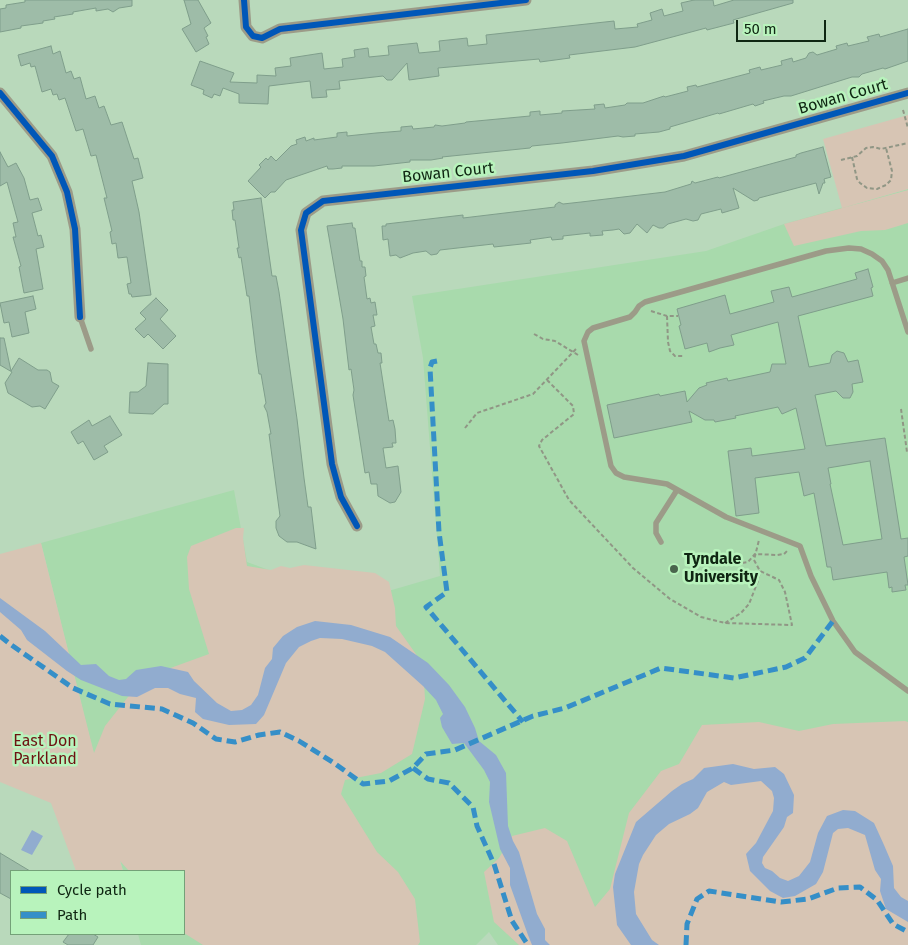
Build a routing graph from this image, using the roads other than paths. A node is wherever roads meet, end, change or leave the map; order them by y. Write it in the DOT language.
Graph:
graph roads {
  1 [pos="244,0"];
  2 [pos="526,0"];
  3 [pos="908,92"];
  4 [pos="0,93"];
  5 [pos="908,278"];
  6 [pos="892,283"];
  7 [pos="80,317"];
  8 [pos="908,332"];
  9 [pos="91,349"];
  10 [pos="677,490"];
  11 [pos="357,526"];
  12 [pos="660,542"];
  13 [pos="908,691"];
  1 -- 2 [label="street"];
  3 -- 11 [label="street, Bowan Court"];
  4 -- 7 [label="street"];
  5 -- 6 [label="lane"];
  6 -- 8 [label="lane"];
  6 -- 10 [label="lane"];
  7 -- 9 [label="lane"];
  10 -- 12 [label="lane"];
  10 -- 13 [label="lane"];
}
